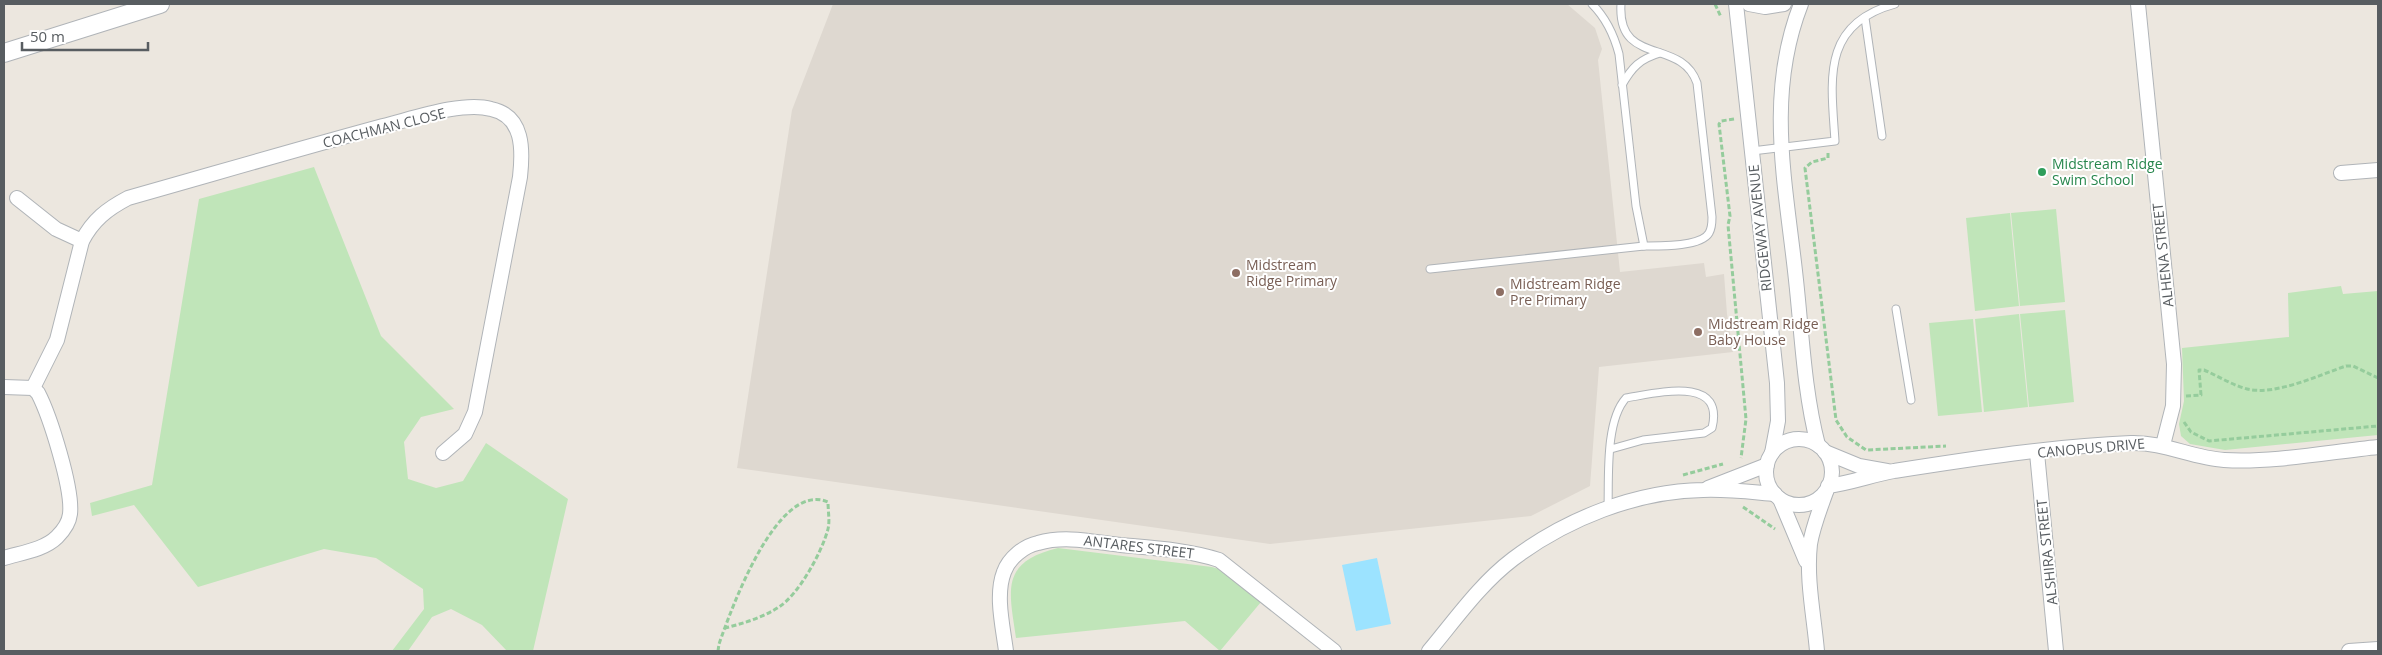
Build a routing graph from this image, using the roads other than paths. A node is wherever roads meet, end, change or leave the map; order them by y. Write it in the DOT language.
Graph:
graph roads {
  1 [pos="160,4"];
  2 [pos="1592,4"];
  3 [pos="1621,4"];
  4 [pos="1736,4"];
  5 [pos="1749,4"];
  6 [pos="1784,4"];
  7 [pos="1800,4"];
  8 [pos="1895,4"];
  9 [pos="2138,4"];
  10 [pos="1865,18"];
  11 [pos="4,53"];
  12 [pos="1660,53"];
  13 [pos="1622,85"];
  14 [pos="1882,136"];
  15 [pos="1782,148"];
  16 [pos="1752,152"];
  17 [pos="2378,170"];
  18 [pos="2341,173"];
  19 [pos="17,198"];
  20 [pos="82,241"];
  21 [pos="1644,246"];
  22 [pos="1430,269"];
  23 [pos="1896,309"];
  24 [pos="4,387"];
  25 [pos="33,388"];
  26 [pos="1910,400"];
  27 [pos="2163,445"];
  28 [pos="2378,446"];
  29 [pos="1611,449"];
  30 [pos="1822,449"];
  31 [pos="2037,452"];
  32 [pos="443,453"];
  33 [pos="1770,459"];
  34 [pos="1892,471"];
  35 [pos="1827,489"];
  36 [pos="1703,490"];
  37 [pos="1778,497"];
  38 [pos="1608,508"];
  39 [pos="4,558"];
  40 [pos="1809,569"];
  41 [pos="2378,649"];
  42 [pos="1006,651"];
  43 [pos="1334,651"];
  44 [pos="1429,651"];
  45 [pos="1818,651"];
  46 [pos="2056,651"];
  47 [pos="2349,651"];
  1 -- 11 [label="street"];
  2 -- 13 [label="lane"];
  3 -- 12 [label="lane"];
  4 -- 16 [label="street, RIDGEWAY AVENUE"];
  5 -- 6 [label="street"];
  7 -- 15 [label="street"];
  8 -- 10 [label="lane"];
  9 -- 27 [label="street, ALHENA STREET"];
  10 -- 14 [label="lane"];
  10 -- 15 [label="lane"];
  12 -- 13 [label="lane"];
  12 -- 21 [label="lane"];
  13 -- 21 [label="lane"];
  15 -- 16 [label="lane"];
  15 -- 30 [label="street"];
  16 -- 33 [label="street, RIDGEWAY AVENUE"];
  17 -- 18 [label="street"];
  19 -- 20 [label="street"];
  20 -- 25 [label="street, COACHMAN CLOSE"];
  20 -- 32 [label="street, COACHMAN CLOSE"];
  21 -- 22 [label="lane"];
  23 -- 26 [label="lane"];
  24 -- 25 [label="street"];
  25 -- 39 [label="street"];
  27 -- 28 [label="street, CANOPUS DRIVE"];
  27 -- 31 [label="street, CANOPUS DRIVE"];
  29 -- 29 [label="lane"];
  29 -- 38 [label="lane"];
  30 -- 33 [label="street"];
  30 -- 34 [label="street, CANOPUS DRIVE"];
  30 -- 35 [label="street"];
  31 -- 34 [label="street, CANOPUS DRIVE"];
  31 -- 46 [label="street, ALSHIRA STREET"];
  33 -- 36 [label="street"];
  33 -- 37 [label="street"];
  34 -- 35 [label="street, CANOPUS DRIVE"];
  35 -- 37 [label="street"];
  35 -- 40 [label="street"];
  36 -- 37 [label="street"];
  36 -- 38 [label="street"];
  37 -- 40 [label="street"];
  38 -- 44 [label="street"];
  40 -- 45 [label="street"];
  41 -- 47 [label="street"];
  42 -- 43 [label="street, ANTARES STREET"];
}
